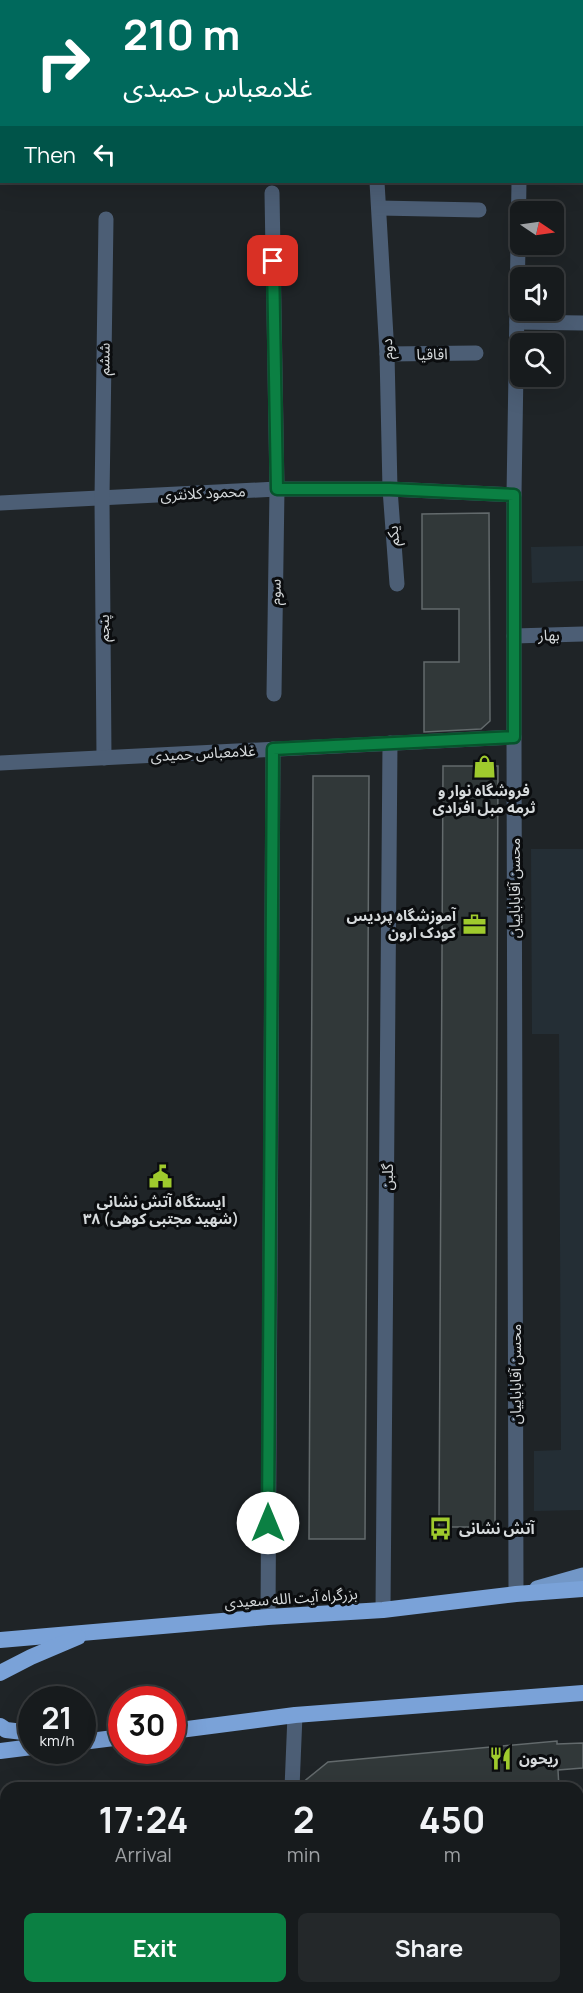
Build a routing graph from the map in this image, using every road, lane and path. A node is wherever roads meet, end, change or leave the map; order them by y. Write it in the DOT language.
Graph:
graph roads {
  1 [pos="377,183"];
  2 [pos="519,183"];
  3 [pos="272,193"];
  4 [pos="379,208"];
  5 [pos="479,210"];
  6 [pos="106,219"];
  7 [pos="517,322"];
  8 [pos="583,323"];
  9 [pos="476,353"];
  10 [pos="387,354"];
  11 [pos="277,489"];
  12 [pos="390,489"];
  13 [pos="514,495"];
  14 [pos="102,498"];
  15 [pos="0,503"];
  16 [pos="397,584"];
  17 [pos="583,634"];
  18 [pos="514,636"];
  19 [pos="274,694"];
  20 [pos="514,737"];
  21 [pos="390,743"];
  22 [pos="273,749"];
  23 [pos="104,758"];
  24 [pos="0,763"];
  25 [pos="583,1575"];
  26 [pos="583,1589"];
  27 [pos="516,1594"];
  28 [pos="383,1610"];
  29 [pos="268,1617"];
  30 [pos="93,1631"];
  31 [pos="0,1640"];
  32 [pos="0,1673"];
  33 [pos="583,1693"];
  34 [pos="295,1715"];
  35 [pos="0,1726"];
  36 [pos="186,1729"];
  37 [pos="18,1731"];
  38 [pos="18,1749"];
  39 [pos="0,1751"];
  40 [pos="292,1782"];
  1 -- 4 [label="street, دوم"];
  2 -- 7 [label="street, محسن آقاباباییان"];
  3 -- 11 [label="street, سوم"];
  4 -- 5 [label="street"];
  4 -- 10 [label="street, دوم"];
  6 -- 14 [label="street, ششم"];
  7 -- 8 [label="street"];
  7 -- 13 [label="street, محسن آقاباباییان"];
  9 -- 10 [label="street, اقاقیا"];
  10 -- 12 [label="street, دوم"];
  11 -- 12 [label="street, محمود کلانتری"];
  11 -- 14 [label="street, محمود کلانتری"];
  11 -- 19 [label="street, سوم"];
  12 -- 13 [label="street, محمود کلانتری"];
  12 -- 16 [label="street, یکم"];
  13 -- 18 [label="street, محسن آقاباباییان"];
  14 -- 15 [label="street, محمود کلانتری"];
  14 -- 23 [label="street, پنجم"];
  17 -- 18 [label="street, بهار"];
  18 -- 20 [label="street, محسن آقاباباییان"];
  20 -- 21 [label="street, غلامعباس حمیدی"];
  20 -- 27 [label="street, محسن آقاباباییان"];
  21 -- 22 [label="street, غلامعباس حمیدی"];
  21 -- 28 [label="street, گلبن"];
  22 -- 23 [label="street, غلامعباس حمیدی"];
  22 -- 29 [label="street"];
  23 -- 24 [label="street, غلامعباس حمیدی"];
  25 -- 27 [label="main road"];
  26 -- 27 [label="highway, بزرگراه آیت الله سعیدی"];
  27 -- 28 [label="highway, بزرگراه آیت الله سعیدی"];
  28 -- 29 [label="highway, بزرگراه آیت الله سعیدی"];
  29 -- 30 [label="highway, بزرگراه آیت الله سعیدی"];
  30 -- 31 [label="highway, بزرگراه آیت الله سعیدی"];
  30 -- 32 [label="highway"];
  33 -- 34 [label="highway"];
  34 -- 36 [label="highway"];
  34 -- 40 [label="street"];
  35 -- 37 [label="highway"];
  38 -- 39 [label="highway"];
}
